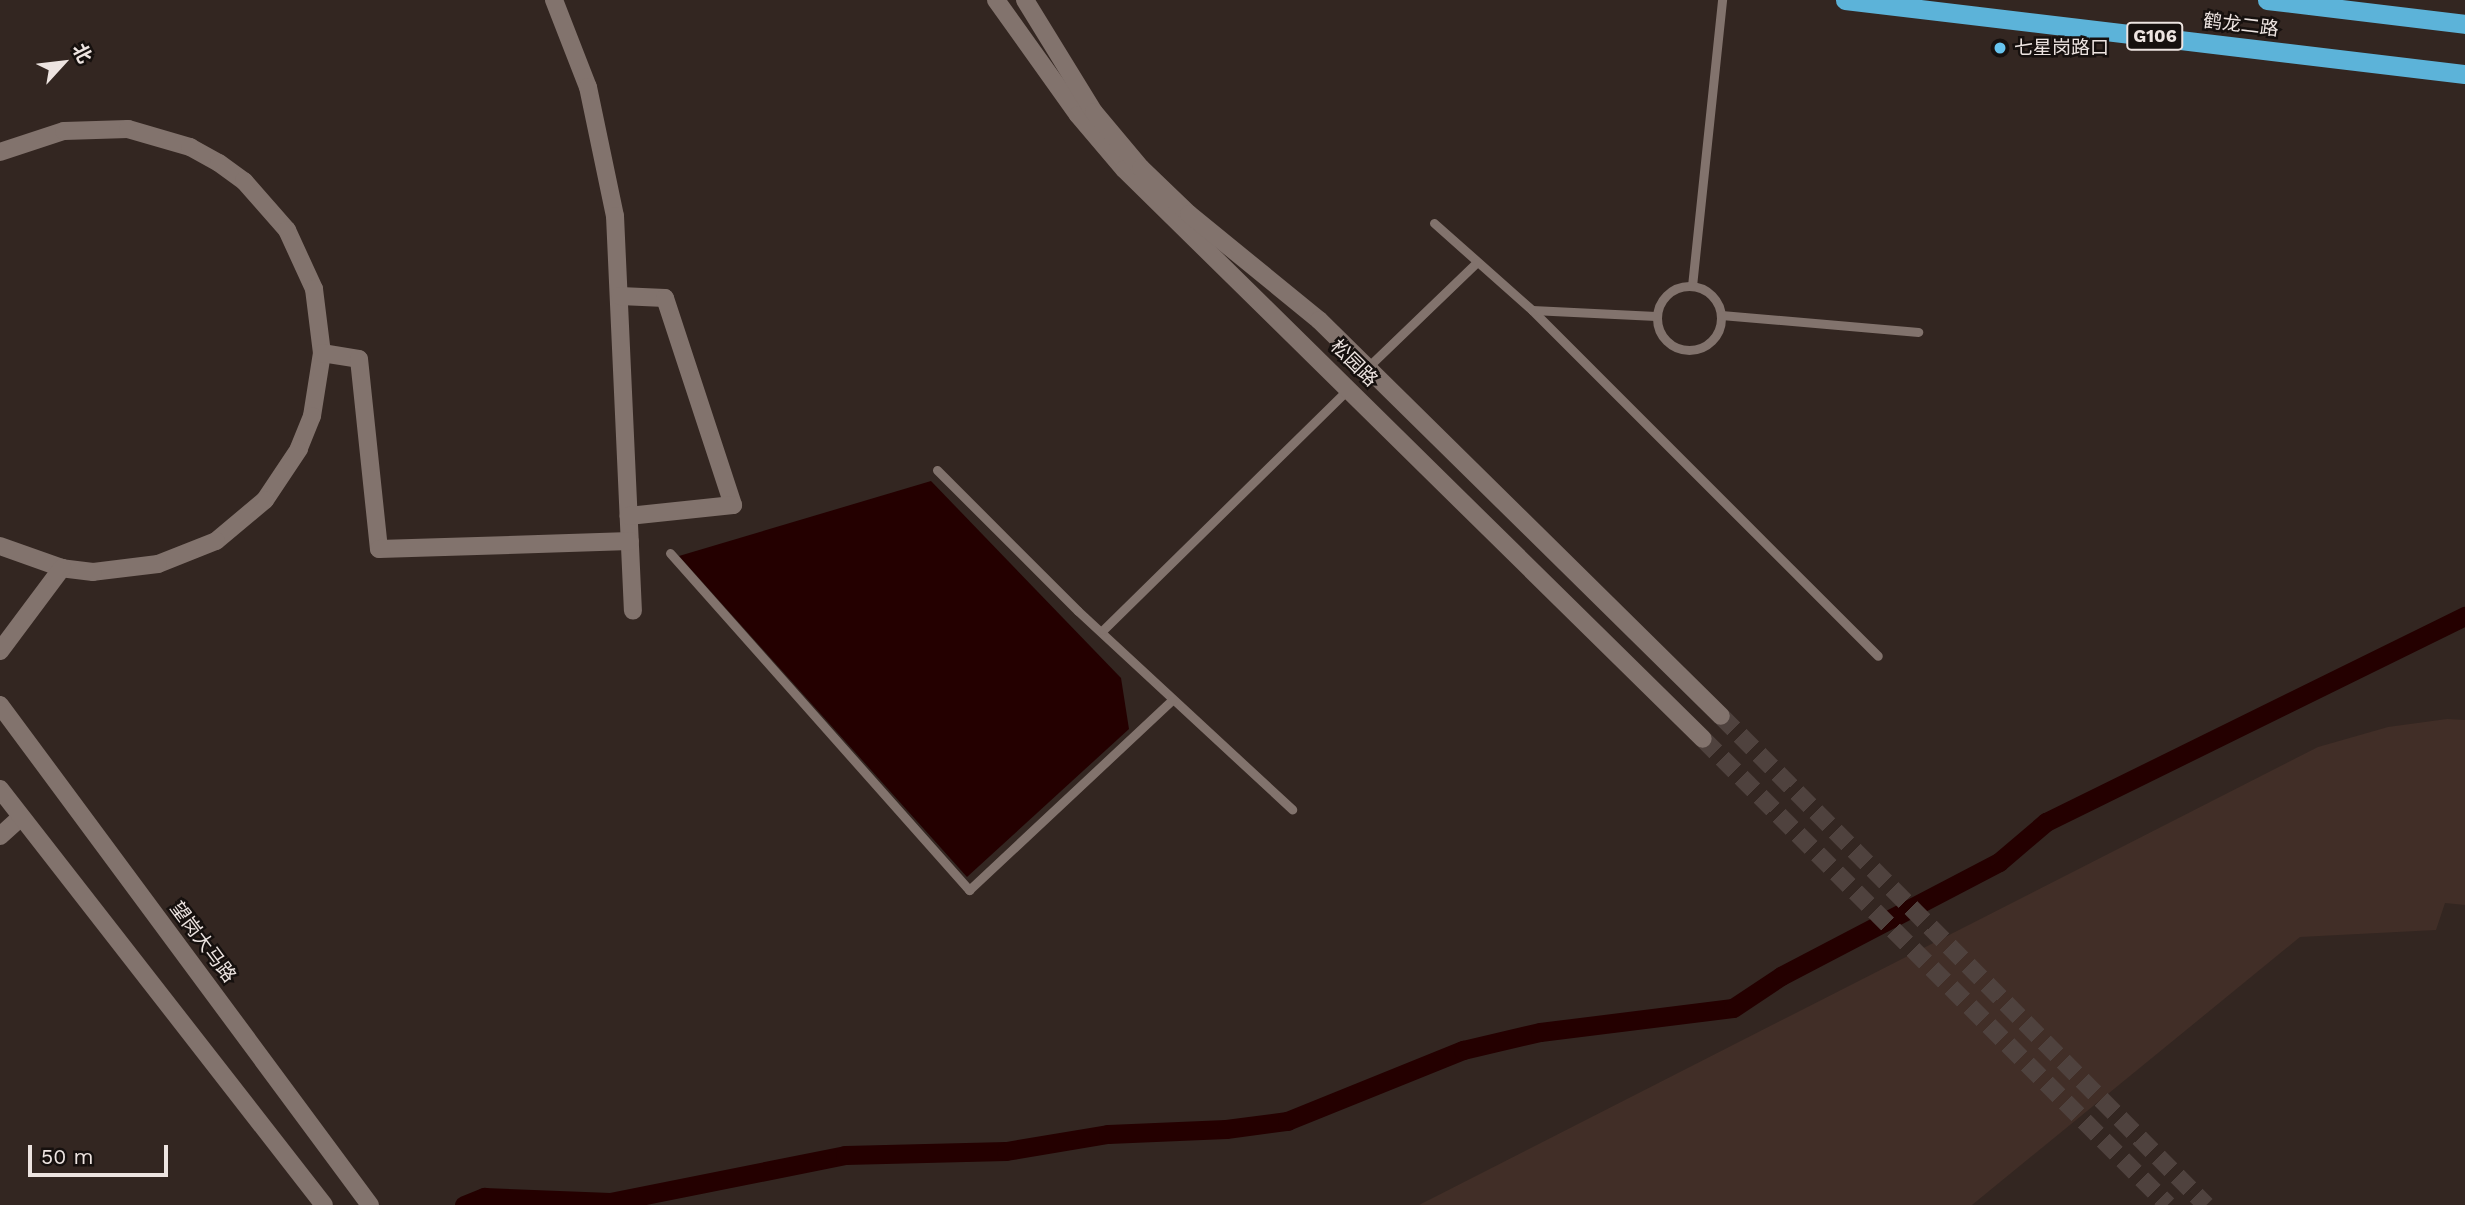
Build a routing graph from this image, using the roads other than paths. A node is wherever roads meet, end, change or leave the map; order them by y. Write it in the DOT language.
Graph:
graph roads {
  1 [pos="554,0"];
  2 [pos="996,0"];
  3 [pos="1025,0"];
  4 [pos="1722,0"];
  5 [pos="1845,0"];
  6 [pos="2267,0"];
  7 [pos="2465,24"];
  8 [pos="2465,75"];
  9 [pos="1,150"];
  10 [pos="1434,223"];
  11 [pos="1477,262"];
  12 [pos="1692,286"];
  13 [pos="620,296"];
  14 [pos="1532,310"];
  15 [pos="1721,314"];
  16 [pos="1656,316"];
  17 [pos="1919,332"];
  18 [pos="323,353"];
  19 [pos="1368,368"];
  20 [pos="1349,388"];
  21 [pos="937,470"];
  22 [pos="629,516"];
  23 [pos="631,541"];
  24 [pos="0,546"];
  25 [pos="670,553"];
  26 [pos="62,568"];
  27 [pos="633,611"];
  28 [pos="1103,630"];
  29 [pos="0,650"];
  30 [pos="1878,656"];
  31 [pos="1172,699"];
  32 [pos="0,705"];
  33 [pos="1721,716"];
  34 [pos="1703,739"];
  35 [pos="0,789"];
  36 [pos="1292,809"];
  37 [pos="21,817"];
  38 [pos="0,836"];
  39 [pos="324,1205"];
  40 [pos="370,1205"];
  1 -- 13 [label="street"];
  2 -- 20 [label="street, 松园路"];
  3 -- 19 [label="street, 松园路"];
  4 -- 12 [label="lane"];
  5 -- 8 [label="highway, 鹤龙二路 / G106"];
  6 -- 7 [label="highway, 鹤龙二路"];
  9 -- 18 [label="street"];
  10 -- 11 [label="lane"];
  11 -- 14 [label="lane"];
  11 -- 19 [label="lane"];
  12 -- 15 [label="lane"];
  12 -- 16 [label="lane"];
  13 -- 22 [label="street"];
  13 -- 22 [label="street"];
  14 -- 16 [label="lane"];
  14 -- 30 [label="lane"];
  15 -- 16 [label="lane"];
  15 -- 17 [label="lane"];
  18 -- 23 [label="street"];
  18 -- 26 [label="street"];
  19 -- 33 [label="street, 松园路"];
  20 -- 28 [label="lane"];
  20 -- 34 [label="street, 松园路"];
  21 -- 28 [label="lane"];
  22 -- 23 [label="street"];
  23 -- 27 [label="street"];
  24 -- 26 [label="street"];
  25 -- 31 [label="lane"];
  26 -- 29 [label="street"];
  28 -- 31 [label="lane"];
  31 -- 36 [label="lane"];
  32 -- 40 [label="street, 望岗大马路"];
  35 -- 37 [label="street"];
  37 -- 38 [label="street"];
  37 -- 39 [label="street"];
}
